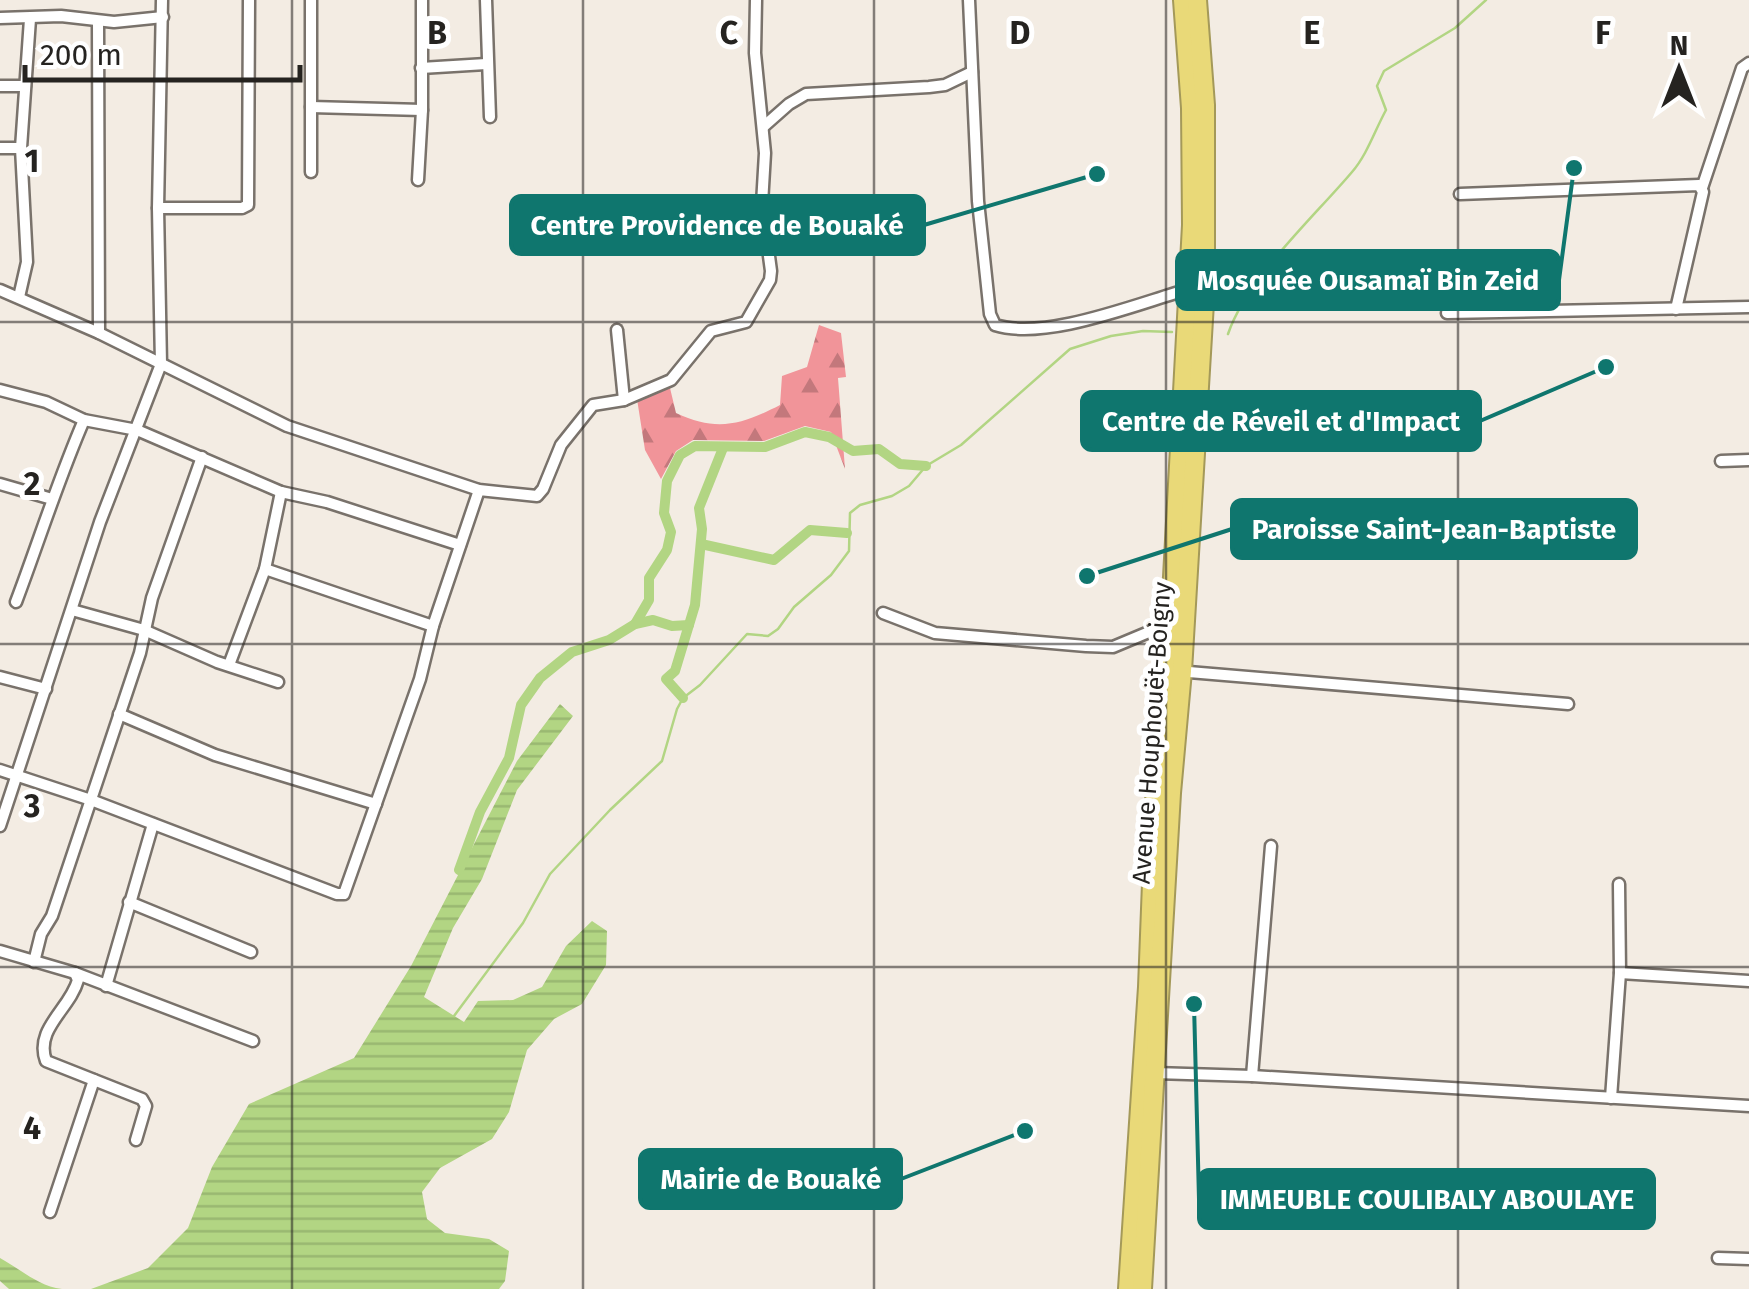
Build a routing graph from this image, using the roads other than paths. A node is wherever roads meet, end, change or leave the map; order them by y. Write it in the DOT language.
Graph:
graph roads {
  1 [pos="162,0"];
  2 [pos="249,0"];
  3 [pos="311,0"];
  4 [pos="422,0"];
  5 [pos="486,0"];
  6 [pos="767,0"];
  7 [pos="969,0"];
  8 [pos="1183,0"];
  9 [pos="1197,0"];
  10 [pos="756,3"];
  11 [pos="163,17"];
  12 [pos="0,18"];
  13 [pos="30,18"];
  14 [pos="98,22"];
  15 [pos="486,64"];
  16 [pos="1749,64"];
  17 [pos="421,68"];
  18 [pos="972,72"];
  19 [pos="0,86"];
  20 [pos="25,86"];
  21 [pos="311,107"];
  22 [pos="422,110"];
  23 [pos="490,117"];
  24 [pos="763,127"];
  25 [pos="0,148"];
  26 [pos="21,148"];
  27 [pos="310,172"];
  28 [pos="418,180"];
  29 [pos="1702,188"];
  30 [pos="1460,194"];
  31 [pos="158,208"];
  32 [pos="1188,288"];
  33 [pos="0,290"];
  34 [pos="19,297"];
  35 [pos="1749,307"];
  36 [pos="1676,309"];
  37 [pos="1447,313"];
  38 [pos="617,330"];
  39 [pos="99,332"];
  40 [pos="161,364"];
  41 [pos="0,390"];
  42 [pos="624,400"];
  43 [pos="84,420"];
  44 [pos="137,430"];
  45 [pos="202,457"];
  46 [pos="1720,460"];
  47 [pos="1749,460"];
  48 [pos="0,484"];
  49 [pos="479,490"];
  50 [pos="281,492"];
  51 [pos="52,498"];
  52 [pos="460,545"];
  53 [pos="265,568"];
  54 [pos="16,602"];
  55 [pos="72,610"];
  56 [pos="883,613"];
  57 [pos="1170,624"];
  58 [pos="434,626"];
  59 [pos="144,630"];
  60 [pos="230,665"];
  61 [pos="1174,671"];
  62 [pos="0,677"];
  63 [pos="278,682"];
  64 [pos="46,689"];
  65 [pos="1568,704"];
  66 [pos="119,714"];
  67 [pos="0,770"];
  68 [pos="18,776"];
  69 [pos="90,800"];
  70 [pos="376,804"];
  71 [pos="153,824"];
  72 [pos="0,826"];
  73 [pos="1271,846"];
  74 [pos="1618,884"];
  75 [pos="129,902"];
  76 [pos="0,951"];
  77 [pos="252,952"];
  78 [pos="34,962"];
  79 [pos="1620,972"];
  80 [pos="74,973"];
  81 [pos="1749,981"];
  82 [pos="106,986"];
  83 [pos="253,1041"];
  84 [pos="1155,1073"];
  85 [pos="1252,1076"];
  86 [pos="94,1080"];
  87 [pos="1610,1098"];
  88 [pos="1749,1106"];
  89 [pos="136,1140"];
  90 [pos="50,1212"];
  91 [pos="1718,1258"];
  92 [pos="1749,1260"];
  93 [pos="1128,1289"];
  94 [pos="1142,1289"];
  1 -- 11 [label="street"];
  2 -- 31 [label="street"];
  3 -- 21 [label="street"];
  4 -- 17 [label="street"];
  5 -- 15 [label="street"];
  6 -- 10 [label="street"];
  7 -- 18 [label="street"];
  8 -- 32 [label="highway, Avenue Houphouët-Boigny"];
  9 -- 61 [label="highway, Avenue Houphouët-Boigny"];
  10 -- 24 [label="street"];
  11 -- 14 [label="street"];
  11 -- 31 [label="street"];
  12 -- 13 [label="street"];
  13 -- 14 [label="street"];
  13 -- 20 [label="street"];
  14 -- 39 [label="street"];
  15 -- 17 [label="street"];
  15 -- 23 [label="street"];
  16 -- 29 [label="street"];
  17 -- 22 [label="street"];
  18 -- 24 [label="street"];
  18 -- 32 [label="street"];
  19 -- 20 [label="street"];
  20 -- 26 [label="street"];
  21 -- 22 [label="street"];
  21 -- 27 [label="street"];
  22 -- 28 [label="street"];
  24 -- 42 [label="street"];
  25 -- 26 [label="street"];
  26 -- 34 [label="street"];
  29 -- 30 [label="street"];
  29 -- 36 [label="street"];
  31 -- 40 [label="street"];
  32 -- 57 [label="highway, Avenue Houphouët-Boigny"];
  33 -- 34 [label="street"];
  34 -- 39 [label="street"];
  35 -- 36 [label="street"];
  36 -- 37 [label="street"];
  38 -- 42 [label="street"];
  39 -- 40 [label="street"];
  40 -- 44 [label="street"];
  40 -- 49 [label="street"];
  41 -- 43 [label="street"];
  42 -- 49 [label="street"];
  43 -- 44 [label="street"];
  43 -- 51 [label="street"];
  44 -- 45 [label="street"];
  44 -- 55 [label="street"];
  45 -- 50 [label="street"];
  45 -- 59 [label="street"];
  46 -- 47 [label="street"];
  48 -- 51 [label="street"];
  49 -- 52 [label="street"];
  50 -- 52 [label="street"];
  50 -- 53 [label="street"];
  51 -- 54 [label="street"];
  52 -- 58 [label="street"];
  53 -- 58 [label="street"];
  53 -- 60 [label="street"];
  55 -- 59 [label="street"];
  55 -- 64 [label="street"];
  56 -- 57 [label="street"];
  57 -- 61 [label="highway, Avenue Houphouët-Boigny"];
  58 -- 70 [label="street"];
  59 -- 60 [label="street"];
  59 -- 66 [label="street"];
  60 -- 63 [label="street"];
  61 -- 65 [label="street"];
  61 -- 84 [label="highway, Avenue Houphouët-Boigny"];
  61 -- 93 [label="highway, Avenue Houphouët-Boigny"];
  62 -- 64 [label="street"];
  64 -- 68 [label="street"];
  66 -- 69 [label="street"];
  66 -- 70 [label="street"];
  67 -- 68 [label="street"];
  68 -- 69 [label="street"];
  68 -- 72 [label="street"];
  69 -- 71 [label="street"];
  69 -- 78 [label="street"];
  70 -- 71 [label="street"];
  71 -- 75 [label="street"];
  73 -- 85 [label="street"];
  74 -- 79 [label="street"];
  75 -- 77 [label="street"];
  75 -- 82 [label="street"];
  76 -- 78 [label="street"];
  78 -- 80 [label="street"];
  79 -- 81 [label="street"];
  79 -- 87 [label="street"];
  80 -- 82 [label="street"];
  80 -- 86 [label="street"];
  82 -- 83 [label="street"];
  84 -- 85 [label="street"];
  84 -- 94 [label="highway, Avenue Houphouët-Boigny"];
  85 -- 87 [label="street"];
  86 -- 89 [label="street"];
  86 -- 90 [label="street"];
  87 -- 88 [label="street"];
  91 -- 92 [label="street"];
}
